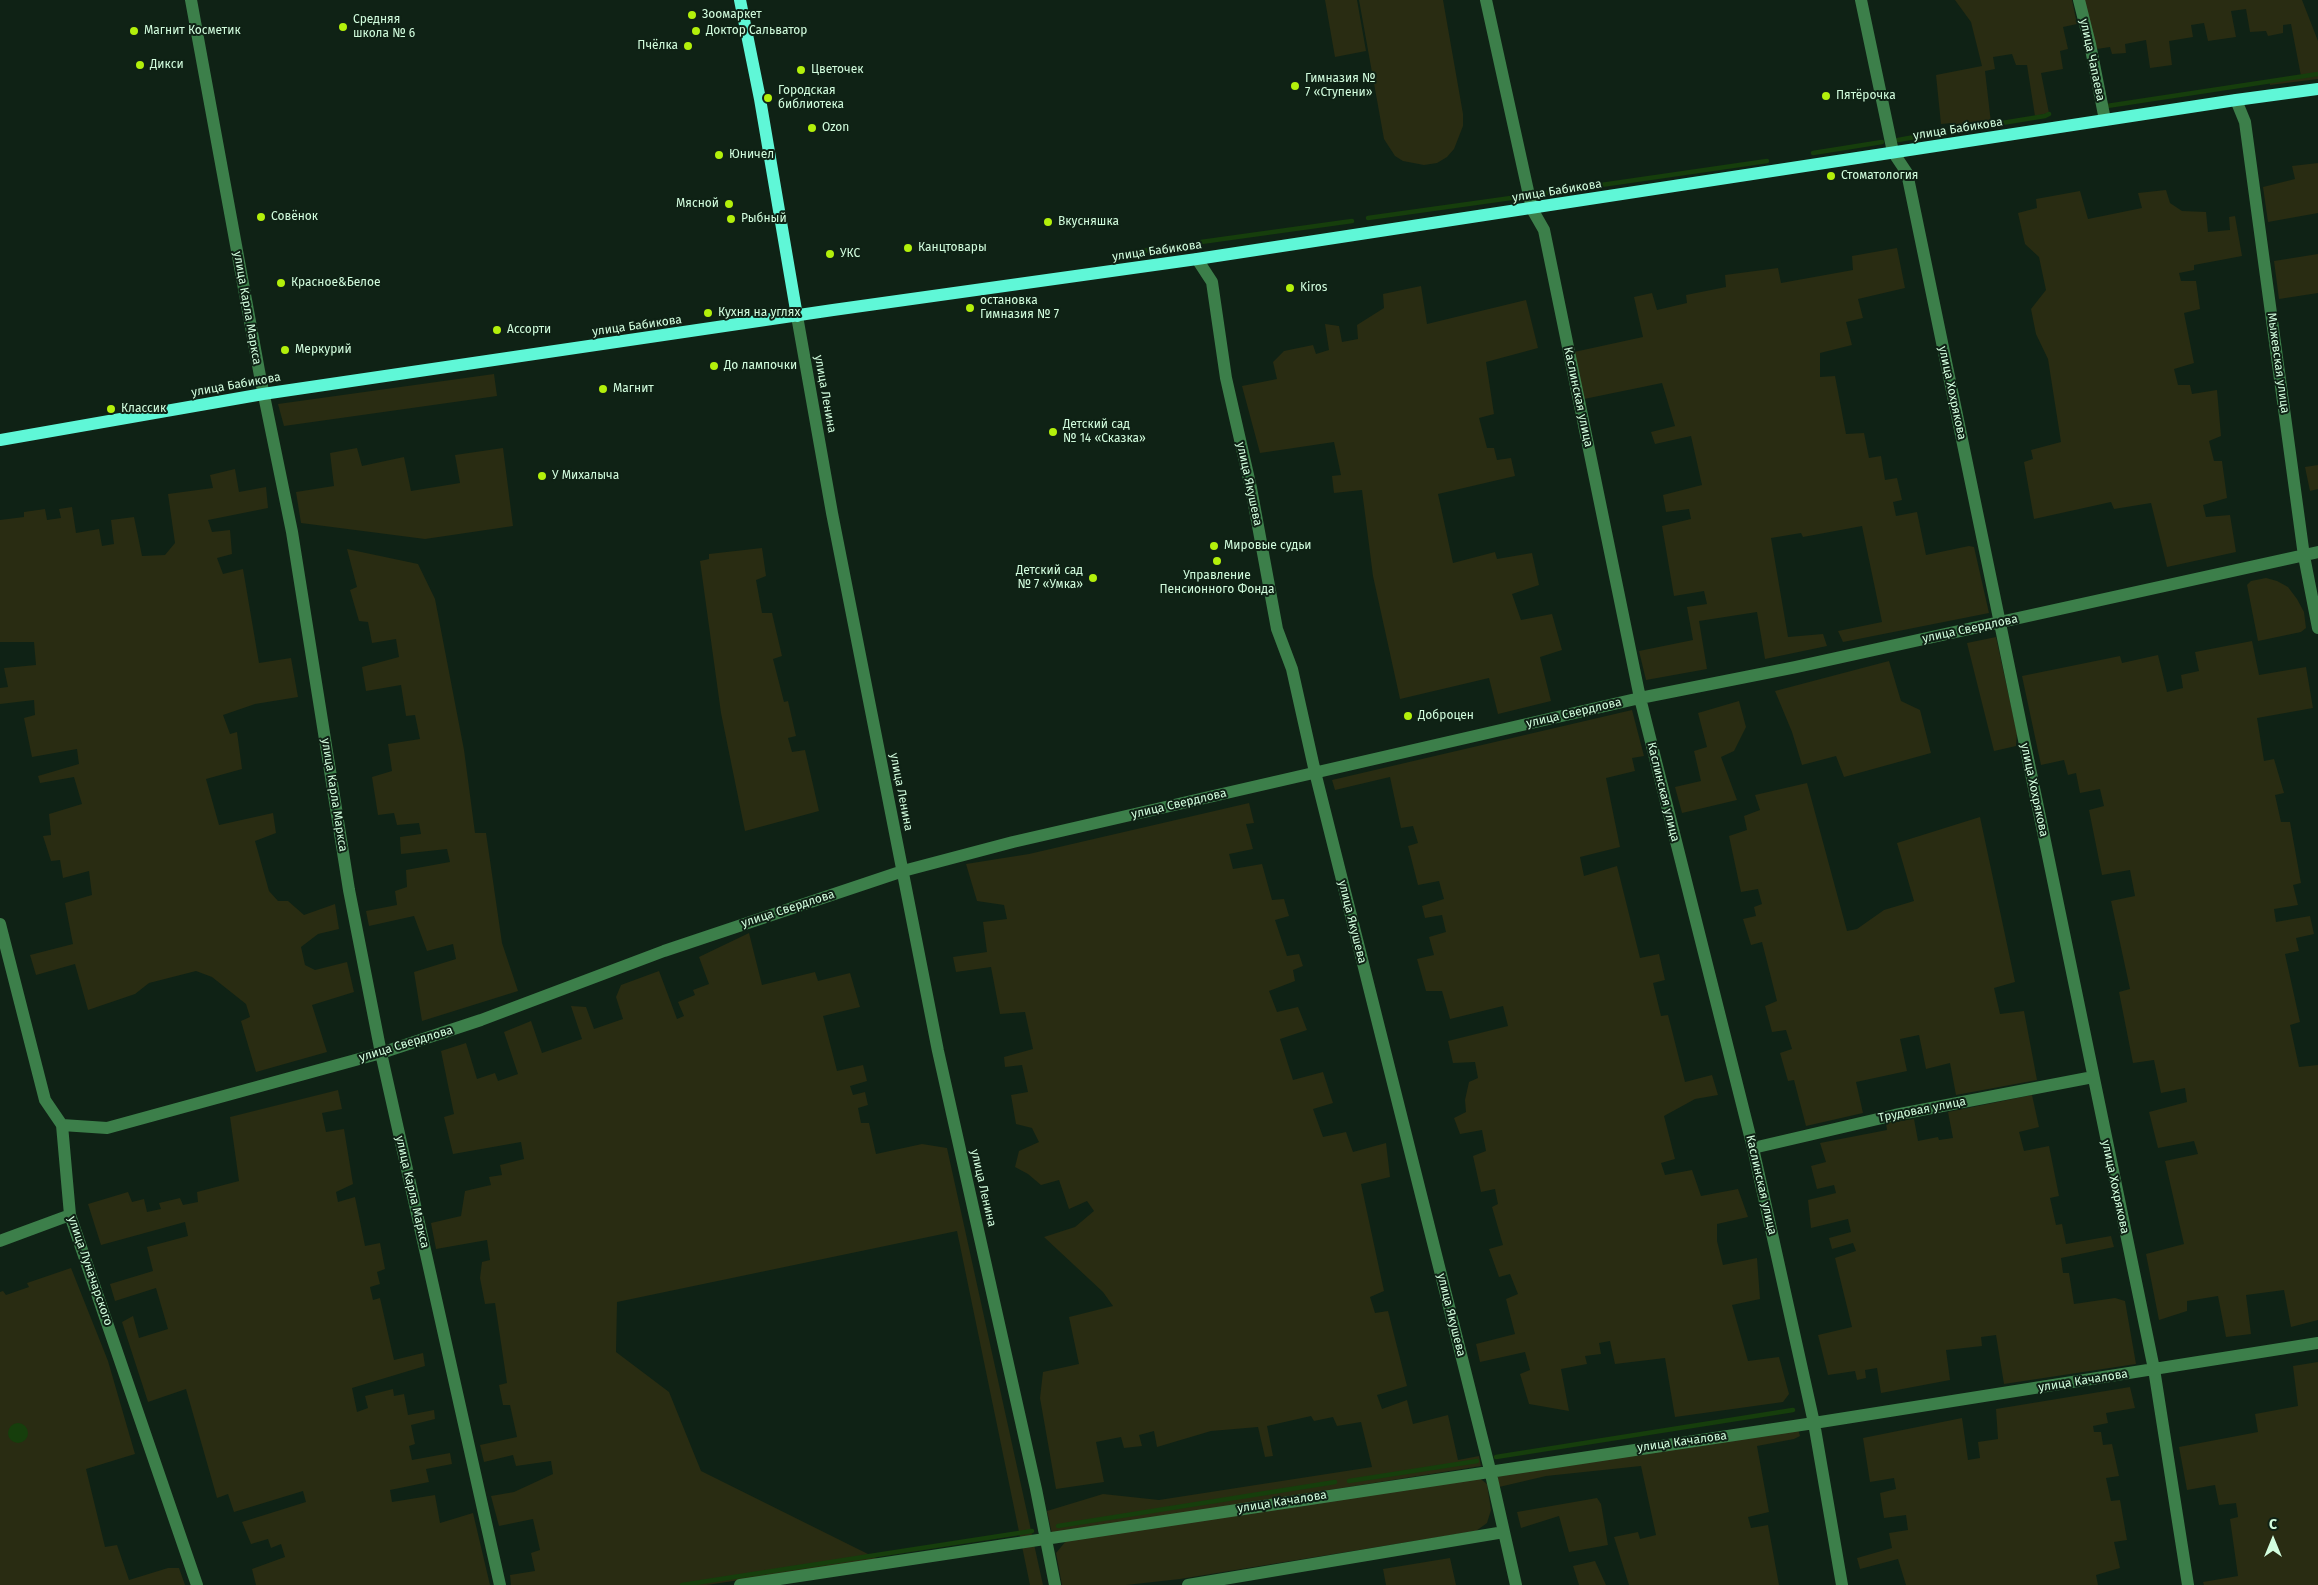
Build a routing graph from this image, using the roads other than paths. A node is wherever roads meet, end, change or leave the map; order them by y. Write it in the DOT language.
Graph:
graph roads {
  1 [pos="191,0"];
  2 [pos="740,0"];
  3 [pos="1486,0"];
  4 [pos="1861,0"];
  5 [pos="2079,0"];
  6 [pos="2318,89"];
  7 [pos="2236,100"];
  8 [pos="2105,120"];
  9 [pos="1893,152"];
  10 [pos="1532,209"];
  11 [pos="1197,259"];
  12 [pos="797,316"];
  13 [pos="263,394"];
  14 [pos="0,440"];
  15 [pos="2318,552"];
  16 [pos="2304,556"];
  17 [pos="1999,623"];
  18 [pos="2318,628"];
  19 [pos="1640,698"];
  20 [pos="1315,772"];
  21 [pos="903,871"];
  22 [pos="0,924"];
  23 [pos="381,1053"];
  24 [pos="2092,1077"];
  25 [pos="62,1125"];
  26 [pos="1752,1148"];
  27 [pos="70,1215"];
  28 [pos="0,1241"];
  29 [pos="2318,1343"];
  30 [pos="2154,1369"];
  31 [pos="1814,1423"];
  32 [pos="1490,1470"];
  33 [pos="1504,1532"];
  34 [pos="1046,1539"];
  35 [pos="197,1585"];
  36 [pos="500,1585"];
  37 [pos="740,1585"];
  38 [pos="1055,1585"];
  39 [pos="1188,1585"];
  40 [pos="1516,1585"];
  41 [pos="1842,1585"];
  42 [pos="2188,1585"];
  1 -- 13 [label="street, улица Карла Маркса"];
  2 -- 12 [label="main road, улица Ленина"];
  3 -- 10 [label="street, Каслинская улица"];
  4 -- 9 [label="street, улица Хохрякова"];
  5 -- 8 [label="street, улица Чапаева"];
  6 -- 7 [label="main road, улица Бабикова"];
  7 -- 8 [label="main road, улица Бабикова"];
  7 -- 16 [label="street, Мыжевская улица"];
  8 -- 9 [label="main road, улица Бабикова"];
  9 -- 10 [label="main road, улица Бабикова"];
  9 -- 17 [label="street, улица Хохрякова"];
  10 -- 11 [label="main road, улица Бабикова"];
  10 -- 19 [label="street, Каслинская улица"];
  11 -- 12 [label="main road, улица Бабикова"];
  11 -- 20 [label="street, улица Якушева"];
  12 -- 13 [label="main road, улица Бабикова"];
  12 -- 21 [label="street, улица Ленина"];
  13 -- 14 [label="main road, улица Бабикова"];
  13 -- 23 [label="street, улица Карла Маркса"];
  15 -- 16 [label="street, улица Свердлова"];
  16 -- 17 [label="street, улица Свердлова"];
  16 -- 18 [label="street, Мыжевская улица"];
  17 -- 19 [label="street, улица Свердлова"];
  17 -- 24 [label="street, улица Хохрякова"];
  19 -- 20 [label="street, улица Свердлова"];
  19 -- 26 [label="street, Каслинская улица"];
  20 -- 21 [label="street, улица Свердлова"];
  20 -- 32 [label="street, улица Якушева"];
  21 -- 23 [label="street, улица Свердлова"];
  21 -- 34 [label="street, улица Ленина"];
  22 -- 25 [label="street, улица Луначарского"];
  23 -- 25 [label="street, улица Свердлова"];
  23 -- 36 [label="street, улица Карла Маркса"];
  24 -- 26 [label="street, Трудовая улица"];
  24 -- 30 [label="street, улица Хохрякова"];
  25 -- 27 [label="street, улица Луначарского"];
  26 -- 31 [label="street, Каслинская улица"];
  27 -- 28 [label="street"];
  27 -- 35 [label="street, улица Луначарского"];
  29 -- 30 [label="street, улица Качалова"];
  30 -- 31 [label="street, улица Качалова"];
  30 -- 42 [label="street, улица Хохрякова"];
  31 -- 32 [label="street, улица Качалова"];
  31 -- 41 [label="street, Каслинская улица"];
  32 -- 33 [label="street, улица Якушева"];
  32 -- 34 [label="street, улица Качалова"];
  33 -- 39 [label="street"];
  33 -- 40 [label="street, улица Якушева"];
  34 -- 37 [label="street, улица Качалова"];
  34 -- 38 [label="street, улица Ленина"];
}
